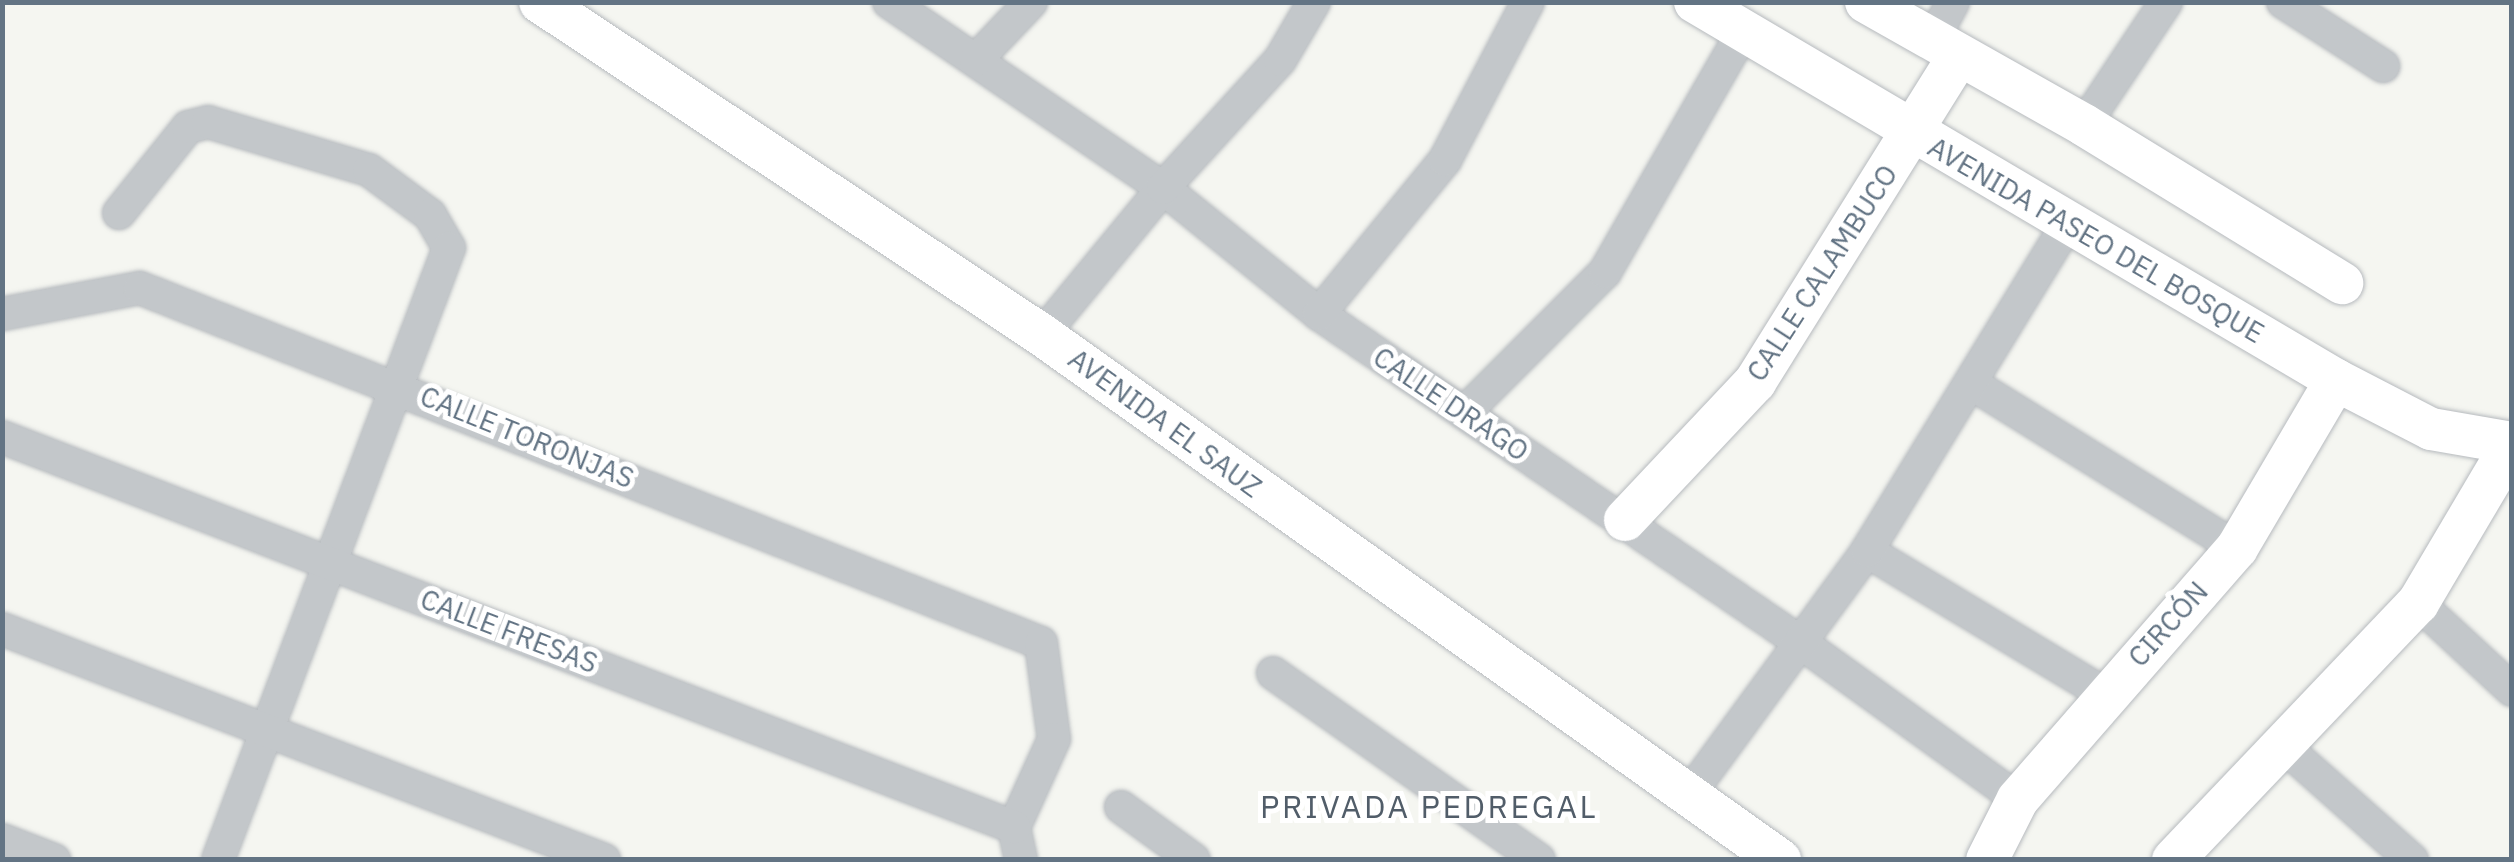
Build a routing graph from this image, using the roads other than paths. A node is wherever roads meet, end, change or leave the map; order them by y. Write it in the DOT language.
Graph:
graph roads {
  1 [pos="540,2"];
  2 [pos="889,2"];
  3 [pos="1031,2"];
  4 [pos="1314,2"];
  5 [pos="1528,2"];
  6 [pos="1695,2"];
  7 [pos="1866,2"];
  8 [pos="1954,2"];
  9 [pos="2166,2"];
  10 [pos="2284,2"];
  11 [pos="1743,32"];
  12 [pos="1946,48"];
  13 [pos="976,60"];
  14 [pos="2383,66"];
  15 [pos="2084,125"];
  16 [pos="1912,132"];
  17 [pos="1163,188"];
  18 [pos="119,213"];
  19 [pos="2067,224"];
  20 [pos="2342,284"];
  21 [pos="2,314"];
  22 [pos="1319,314"];
  23 [pos="1042,335"];
  24 [pos="2336,380"];
  25 [pos="397,385"];
  26 [pos="1974,385"];
  27 [pos="1464,413"];
  28 [pos="2,437"];
  29 [pos="2512,443"];
  30 [pos="1624,520"];
  31 [pos="2237,548"];
  32 [pos="1867,550"];
  33 [pos="333,563"];
  34 [pos="2418,603"];
  35 [pos="2,629"];
  36 [pos="1800,642"];
  37 [pos="1273,672"];
  38 [pos="2512,690"];
  39 [pos="2105,694"];
  40 [pos="266,728"];
  41 [pos="2279,742"];
  42 [pos="1688,796"];
  43 [pos="2018,799"];
  44 [pos="1122,806"];
  45 [pos="1014,826"];
  46 [pos="2,840"];
  47 [pos="54,860"];
  48 [pos="218,860"];
  49 [pos="604,860"];
  50 [pos="1021,860"];
  51 [pos="1194,860"];
  52 [pos="1538,860"];
  53 [pos="1780,860"];
  54 [pos="1986,860"];
  55 [pos="2173,860"];
  56 [pos="2412,860"];
  1 -- 23 [label="main road, AVENIDA EL SAUZ"];
  2 -- 13 [label="street, CALLE DRAGO"];
  3 -- 13 [label="street"];
  4 -- 17 [label="street"];
  5 -- 22 [label="street"];
  6 -- 11 [label="main road, AVENIDA PASEO DEL BOSQUE"];
  7 -- 12 [label="main road"];
  8 -- 12 [label="street"];
  9 -- 15 [label="street"];
  10 -- 14 [label="street"];
  11 -- 16 [label="main road, AVENIDA PASEO DEL BOSQUE"];
  11 -- 27 [label="street"];
  12 -- 15 [label="main road"];
  12 -- 16 [label="main road, CALLE CALAMBUCO"];
  13 -- 17 [label="street, CALLE DRAGO"];
  15 -- 20 [label="main road"];
  16 -- 19 [label="main road, AVENIDA PASEO DEL BOSQUE"];
  16 -- 30 [label="main road, CALLE CALAMBUCO"];
  17 -- 22 [label="street, CALLE DRAGO"];
  17 -- 23 [label="street"];
  18 -- 25 [label="street"];
  19 -- 24 [label="main road, AVENIDA PASEO DEL BOSQUE"];
  19 -- 26 [label="street"];
  21 -- 25 [label="street, CALLE TORONJAS"];
  22 -- 27 [label="street, CALLE DRAGO"];
  23 -- 42 [label="main road, AVENIDA EL SAUZ"];
  24 -- 29 [label="main road, AVENIDA PASEO DEL BOSQUE"];
  24 -- 31 [label="main road, CIRCÓN"];
  25 -- 33 [label="street"];
  25 -- 45 [label="street, CALLE TORONJAS"];
  26 -- 31 [label="street"];
  26 -- 32 [label="street"];
  27 -- 30 [label="street, CALLE DRAGO"];
  28 -- 33 [label="street, CALLE FRESAS"];
  29 -- 34 [label="main road"];
  30 -- 36 [label="street, CALLE DRAGO"];
  31 -- 39 [label="main road, CIRCÓN"];
  32 -- 36 [label="street"];
  32 -- 39 [label="street"];
  33 -- 40 [label="street"];
  33 -- 45 [label="street, CALLE FRESAS"];
  34 -- 38 [label="street"];
  34 -- 41 [label="main road"];
  35 -- 40 [label="street"];
  36 -- 42 [label="street"];
  36 -- 43 [label="street, CALLE DRAGO"];
  37 -- 52 [label="street"];
  39 -- 43 [label="main road, CIRCÓN"];
  40 -- 48 [label="street"];
  40 -- 49 [label="street"];
  41 -- 55 [label="main road"];
  41 -- 56 [label="street"];
  42 -- 53 [label="main road, AVENIDA EL SAUZ"];
  43 -- 54 [label="main road, CIRCÓN"];
  44 -- 51 [label="street"];
  45 -- 50 [label="street"];
  46 -- 47 [label="street"];
}
